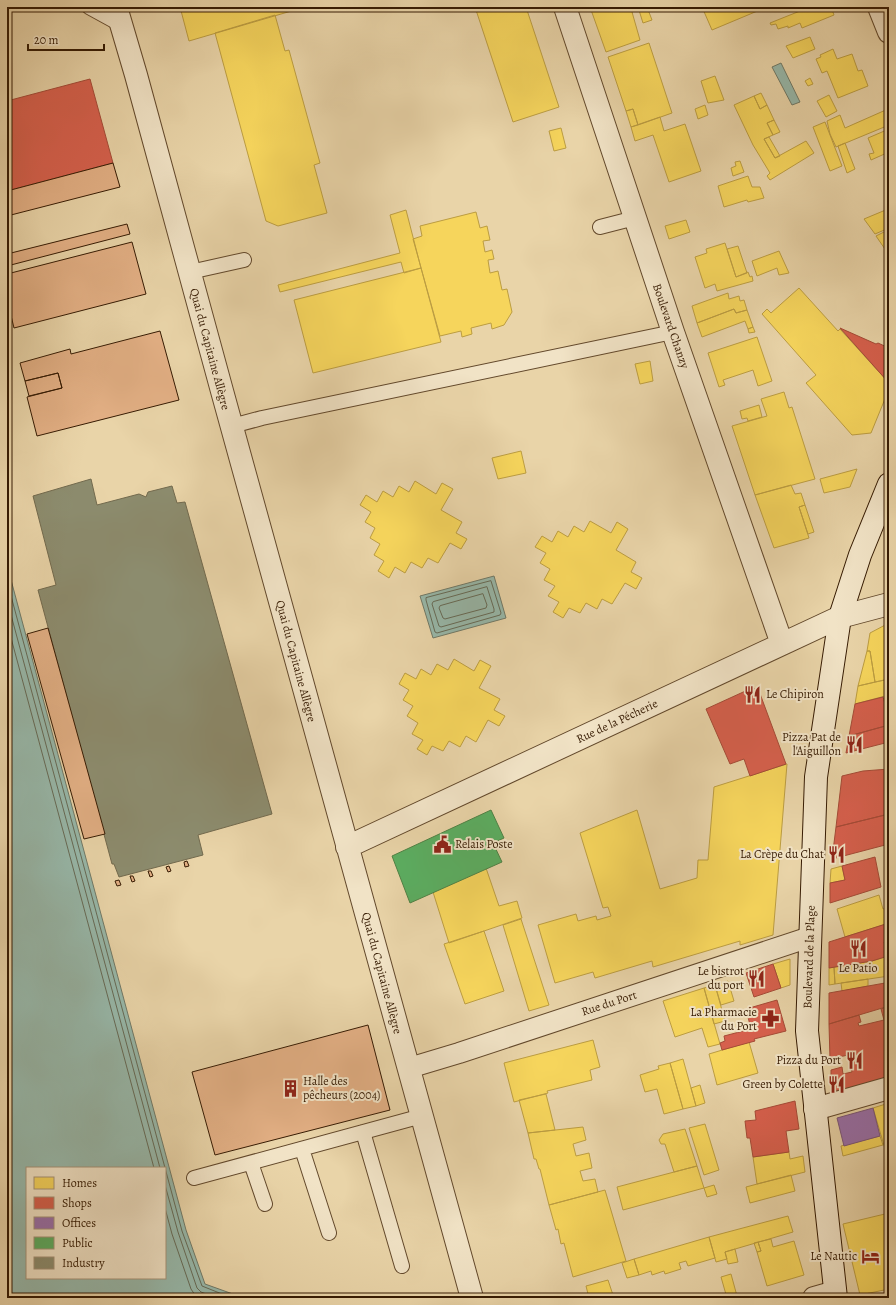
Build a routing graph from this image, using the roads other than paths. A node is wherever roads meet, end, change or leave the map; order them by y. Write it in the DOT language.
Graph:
graph roads {
  1 [pos="89,7"];
  2 [pos="565,7"];
  3 [pos="879,7"];
  4 [pos="118,16"];
  5 [pos="889,32"];
  6 [pos="635,218"];
  7 [pos="600,227"];
  8 [pos="244,260"];
  9 [pos="190,272"];
  10 [pos="673,332"];
  11 [pos="232,426"];
  12 [pos="889,484"];
  13 [pos="889,604"];
  14 [pos="840,617"];
  15 [pos="782,644"];
  16 [pos="347,847"];
  17 [pos="810,937"];
  18 [pos="409,1068"];
  19 [pos="889,1088"];
  20 [pos="815,1109"];
  21 [pos="422,1116"];
  22 [pos="362,1132"];
  23 [pos="302,1149"];
  24 [pos="251,1163"];
  25 [pos="194,1178"];
  26 [pos="265,1204"];
  27 [pos="329,1233"];
  28 [pos="402,1266"];
  29 [pos="836,1295"];
  30 [pos="472,1298"];
  31 [pos="814,1298"];
  1 -- 4 [label="lane"];
  2 -- 6 [label="street, Boulevard Chanzy"];
  3 -- 5 [label="street"];
  4 -- 9 [label="street, Quai du Capitaine Allègre"];
  6 -- 7 [label="lane"];
  6 -- 10 [label="street, Boulevard Chanzy"];
  8 -- 9 [label="lane"];
  9 -- 11 [label="street, Quai du Capitaine Allègre"];
  10 -- 11 [label="lane"];
  10 -- 15 [label="street, Boulevard Chanzy"];
  11 -- 16 [label="street, Quai du Capitaine Allègre"];
  12 -- 14 [label="street, Boulevard de la Plage"];
  13 -- 14 [label="street, Rue de la Pécherie"];
  14 -- 15 [label="street, Rue de la Pécherie"];
  14 -- 17 [label="street, Boulevard de la Plage"];
  15 -- 16 [label="street, Rue de la Pécherie"];
  16 -- 18 [label="street, Quai du Capitaine Allègre"];
  17 -- 18 [label="street, Rue du Port"];
  17 -- 20 [label="street, Boulevard de la Plage"];
  18 -- 21 [label="street, Quai du Capitaine Allègre"];
  19 -- 20 [label="street"];
  20 -- 29 [label="street, Boulevard de la Plage"];
  21 -- 22 [label="lane"];
  21 -- 30 [label="street, Quai du Capitaine Allègre"];
  22 -- 23 [label="lane"];
  22 -- 28 [label="lane"];
  23 -- 24 [label="lane"];
  23 -- 27 [label="lane"];
  24 -- 25 [label="lane"];
  24 -- 26 [label="lane"];
  29 -- 31 [label="street"];
}
